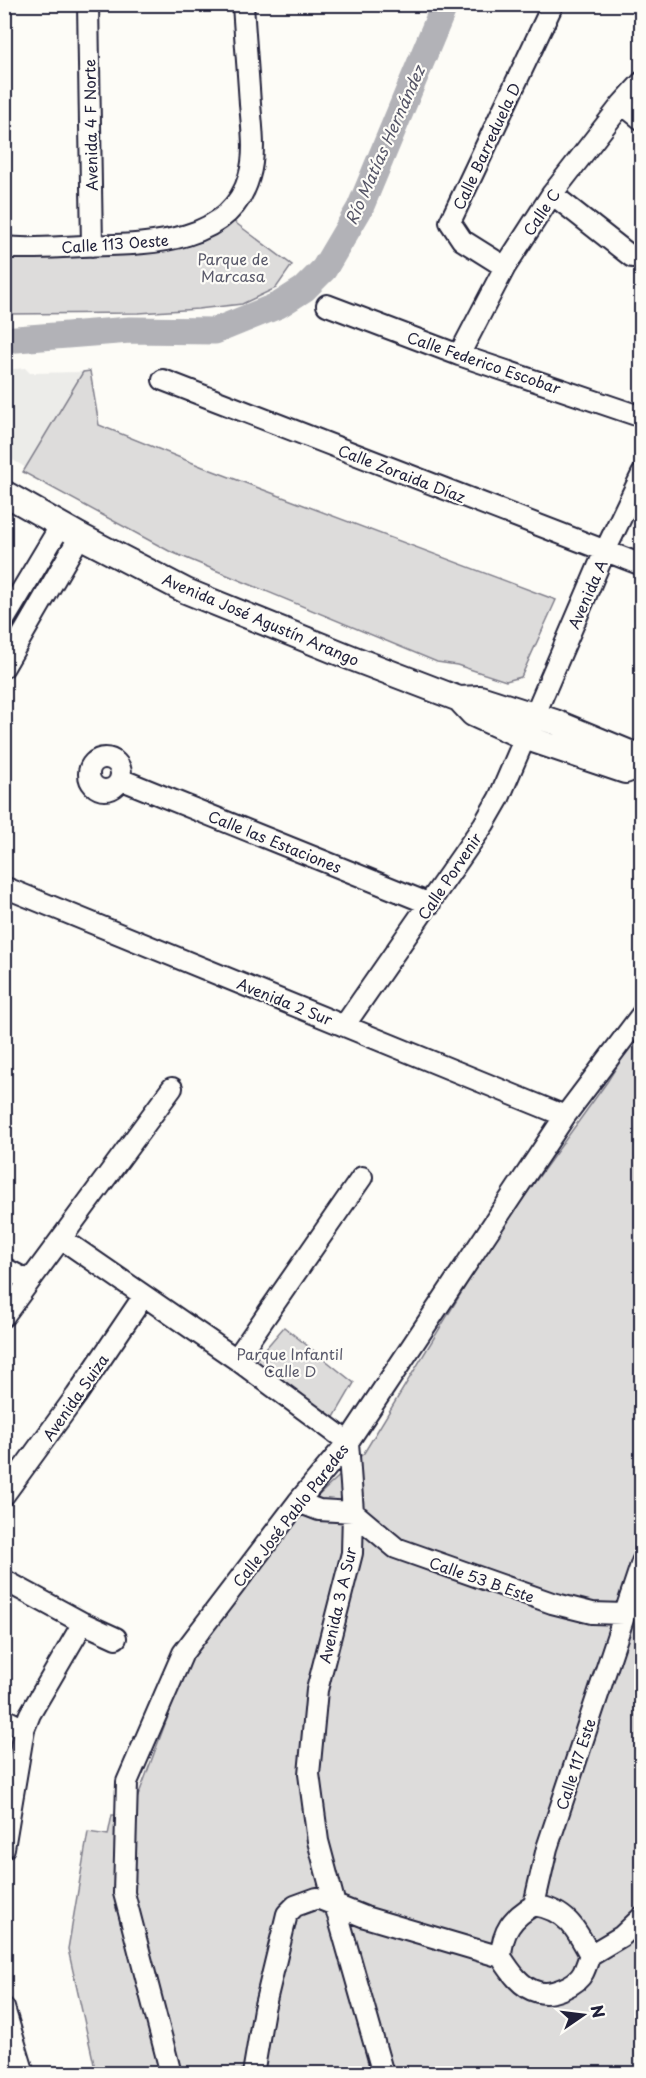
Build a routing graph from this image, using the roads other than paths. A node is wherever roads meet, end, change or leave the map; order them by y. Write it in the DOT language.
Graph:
graph roads {
  1 [pos="88,4"];
  2 [pos="243,4"];
  3 [pos="553,4"];
  4 [pos="642,81"];
  5 [pos="622,104"];
  6 [pos="642,120"];
  7 [pos="552,194"];
  8 [pos="92,246"];
  9 [pos="4,247"];
  10 [pos="632,257"];
  11 [pos="505,267"];
  12 [pos="327,305"];
  13 [pos="459,355"];
  14 [pos="163,380"];
  15 [pos="642,417"];
  16 [pos="642,474"];
  17 [pos="4,493"];
  18 [pos="71,531"];
  19 [pos="605,551"];
  20 [pos="642,565"];
  21 [pos="4,620"];
  22 [pos="4,667"];
  23 [pos="459,699"];
  24 [pos="534,715"];
  25 [pos="524,737"];
  26 [pos="641,766"];
  27 [pos="120,779"];
  28 [pos="4,887"];
  29 [pos="430,904"];
  30 [pos="642,1014"];
  31 [pos="344,1026"];
  32 [pos="172,1088"];
  33 [pos="565,1116"];
  34 [pos="362,1177"];
  35 [pos="62,1239"];
  36 [pos="4,1268"];
  37 [pos="29,1281"];
  38 [pos="143,1297"];
  39 [pos="4,1316"];
  40 [pos="236,1359"];
  41 [pos="348,1442"];
  42 [pos="4,1495"];
  43 [pos="298,1502"];
  44 [pos="353,1512"];
  45 [pos="642,1562"];
  46 [pos="4,1581"];
  47 [pos="624,1614"];
  48 [pos="83,1623"];
  49 [pos="116,1638"];
  50 [pos="4,1719"];
  51 [pos="24,1729"];
  52 [pos="4,1848"];
  53 [pos="336,1905"];
  54 [pos="534,1905"];
  55 [pos="642,1917"];
  56 [pos="590,1955"];
  57 [pos="501,1957"];
  58 [pos="4,2008"];
  59 [pos="10,2047"];
  60 [pos="24,2073"];
  61 [pos="171,2073"];
  62 [pos="253,2073"];
  63 [pos="383,2073"];
  1 -- 8 [label="street, Avenida 4 F Norte"];
  2 -- 8 [label="street, Calle 113 Oeste"];
  3 -- 11 [label="street, Calle Barreduela D"];
  4 -- 5 [label="street, Calle C"];
  5 -- 6 [label="street"];
  5 -- 7 [label="street, Calle C"];
  7 -- 10 [label="street"];
  7 -- 11 [label="street, Calle C"];
  8 -- 9 [label="street, Calle 113 Oeste"];
  11 -- 13 [label="street, Calle C"];
  12 -- 13 [label="street, Calle Federico Escobar"];
  13 -- 15 [label="street, Calle Federico Escobar"];
  14 -- 19 [label="street, Calle Zoraida Díaz"];
  16 -- 19 [label="street, Avenida A"];
  17 -- 18 [label="main road, Avenida José Agustín Arango"];
  18 -- 21 [label="street"];
  18 -- 22 [label="street"];
  18 -- 23 [label="main road, Avenida José Agustín Arango"];
  19 -- 20 [label="street, Calle Zoraida Díaz"];
  19 -- 24 [label="street, Avenida A"];
  23 -- 24 [label="main road, Avenida José Agustín Arango"];
  23 -- 25 [label="main road, Avenida José Agustín Arango"];
  24 -- 25 [label="street, Calle Porvenir"];
  24 -- 26 [label="main road, Avenida José Agustín Arango"];
  25 -- 26 [label="main road, Avenida José Agustín Arango"];
  25 -- 29 [label="street, Calle Porvenir"];
  27 -- 29 [label="street, Calle las Estaciones"];
  28 -- 31 [label="street, Avenida 2 Sur"];
  29 -- 31 [label="street, Calle Porvenir"];
  30 -- 33 [label="street, Calle José Pablo Paredes"];
  31 -- 33 [label="street, Avenida 2 Sur"];
  32 -- 35 [label="street"];
  33 -- 41 [label="street, Calle José Pablo Paredes"];
  34 -- 40 [label="street"];
  35 -- 37 [label="street"];
  35 -- 38 [label="street"];
  36 -- 37 [label="street"];
  37 -- 39 [label="street"];
  38 -- 40 [label="street"];
  38 -- 42 [label="street, Avenida Suiza"];
  40 -- 41 [label="street"];
  41 -- 43 [label="street, Calle José Pablo Paredes"];
  41 -- 44 [label="street, Avenida 3 A Sur"];
  43 -- 44 [label="street"];
  43 -- 61 [label="street, Calle José Pablo Paredes"];
  44 -- 47 [label="street, Calle 53 B Este"];
  44 -- 53 [label="street, Avenida 3 A Sur"];
  45 -- 47 [label="street, Calle 117 Este"];
  46 -- 48 [label="street"];
  47 -- 54 [label="street, Calle 117 Este"];
  48 -- 49 [label="street"];
  48 -- 51 [label="street"];
  50 -- 51 [label="street"];
  51 -- 52 [label="street"];
  53 -- 57 [label="street"];
  53 -- 62 [label="street"];
  53 -- 63 [label="street, Avenida 3 A Sur"];
  54 -- 56 [label="street"];
  54 -- 57 [label="street"];
  55 -- 56 [label="street"];
  56 -- 57 [label="street"];
  58 -- 59 [label="street"];
  59 -- 60 [label="street"];
}
